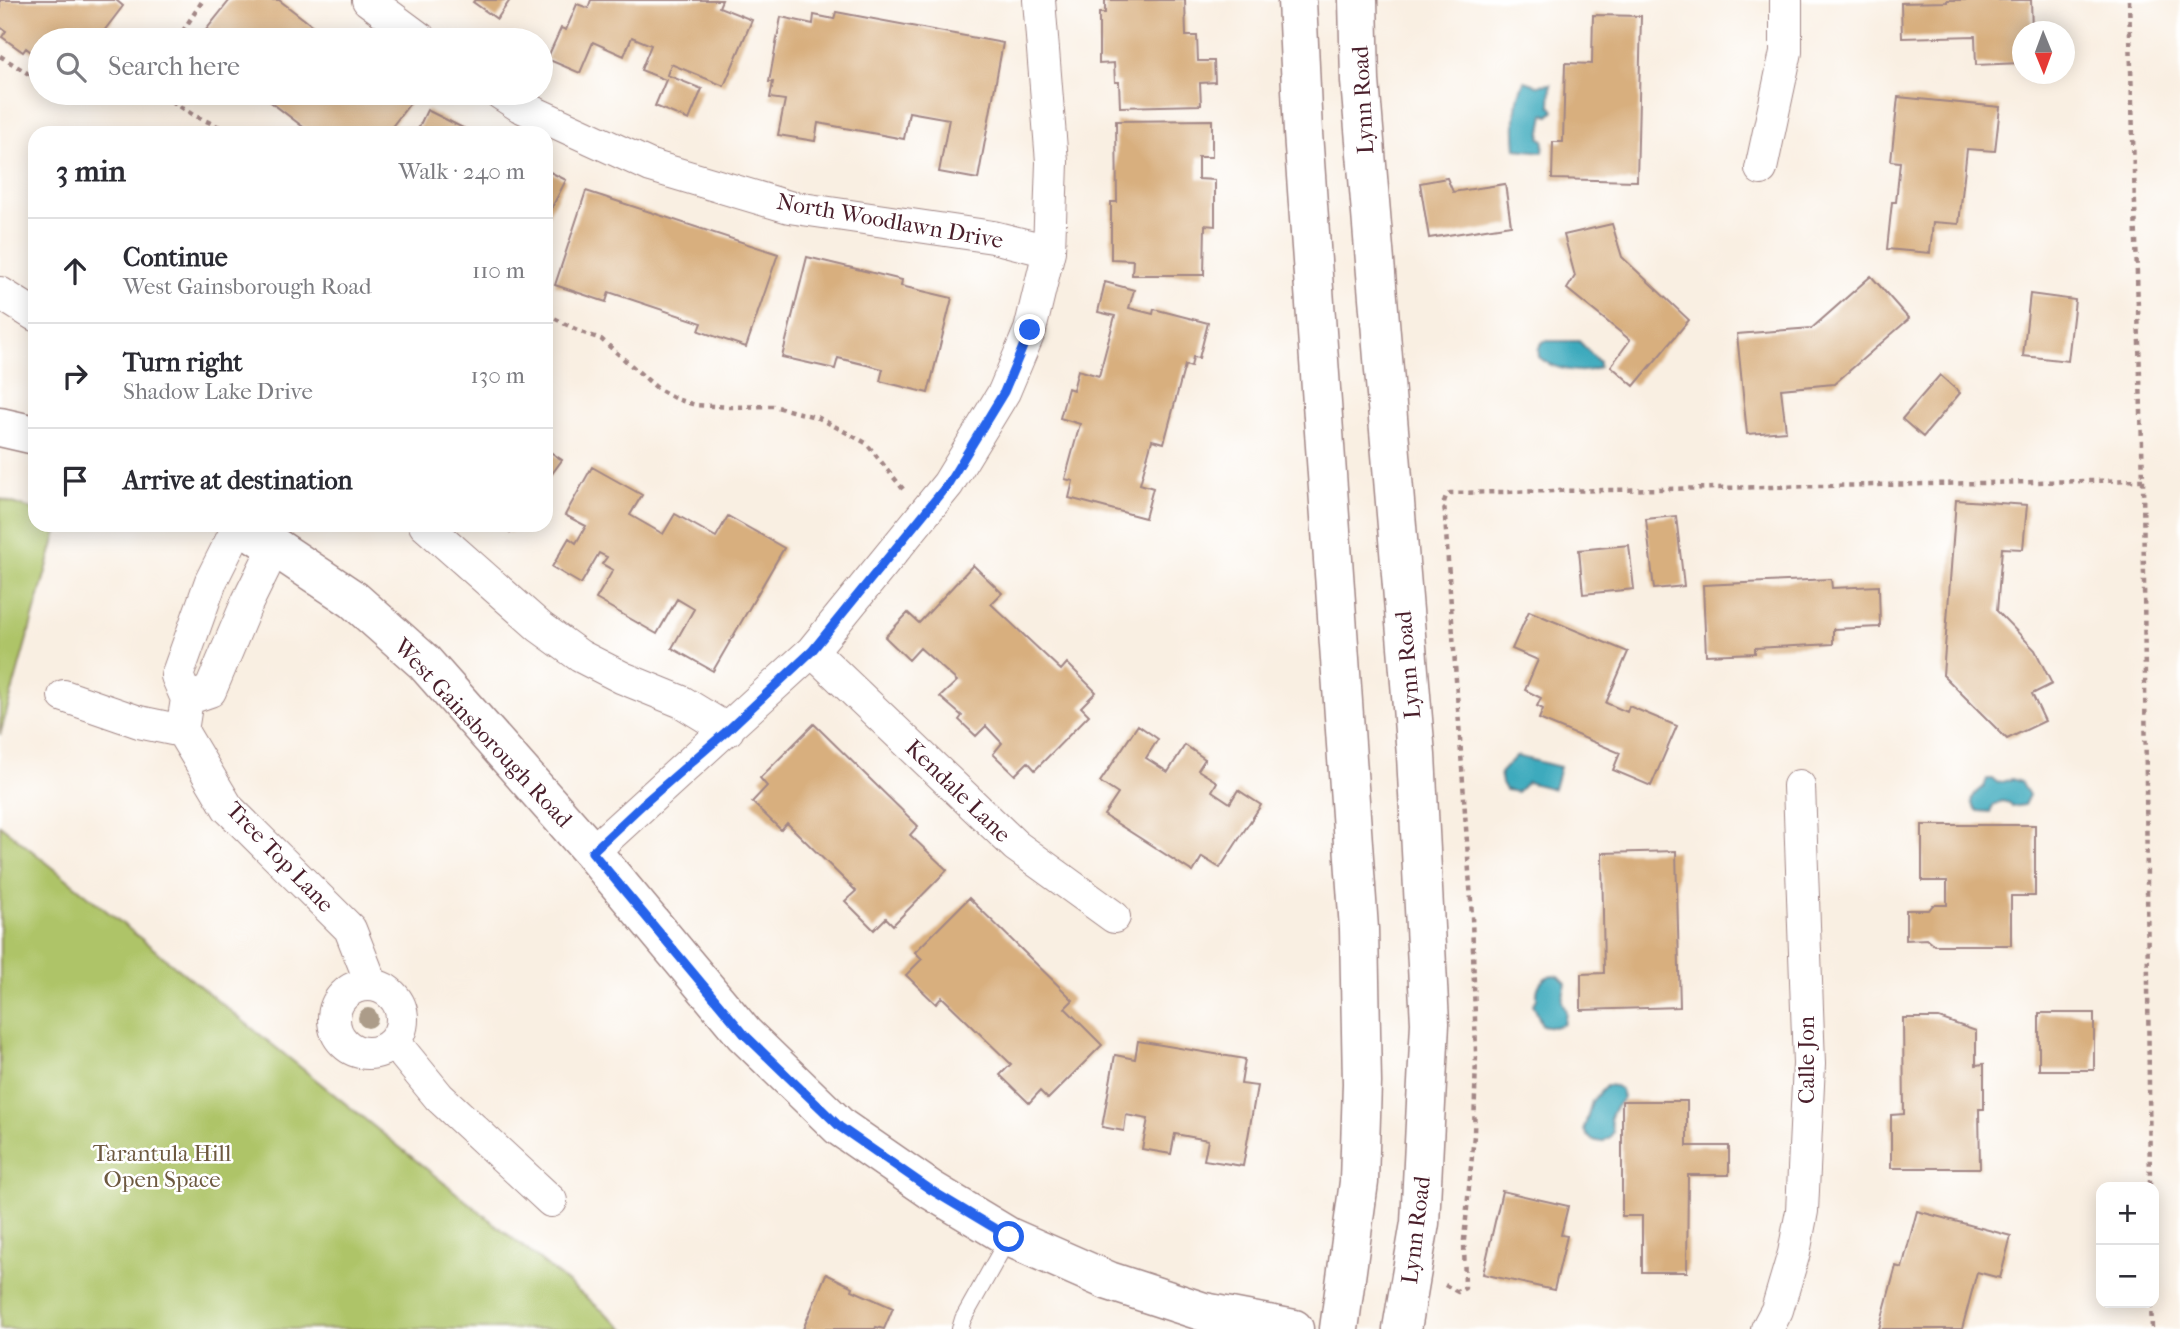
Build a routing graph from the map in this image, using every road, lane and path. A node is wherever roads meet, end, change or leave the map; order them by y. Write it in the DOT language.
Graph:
graph roads {
  1 [pos="203,0"];
  2 [pos="368,0"];
  3 [pos="1038,0"];
  4 [pos="1297,0"];
  5 [pos="1358,0"];
  6 [pos="1786,0"];
  7 [pos="2129,0"];
  8 [pos="185,28"];
  9 [pos="406,28"];
  10 [pos="0,56"];
  11 [pos="28,74"];
  12 [pos="178,105"];
  13 [pos="518,105"];
  14 [pos="217,126"];
  15 [pos="1761,169"];
  16 [pos="1049,251"];
  17 [pos="0,293"];
  18 [pos="28,311"];
  19 [pos="553,318"];
  20 [pos="0,427"];
  21 [pos="28,433"];
  22 [pos="2143,480"];
  23 [pos="923,514"];
  24 [pos="236,532"];
  25 [pos="252,532"];
  26 [pos="433,532"];
  27 [pos="275,546"];
  28 [pos="812,651"];
  29 [pos="64,696"];
  30 [pos="187,699"];
  31 [pos="728,730"];
  32 [pos="182,731"];
  33 [pos="1799,786"];
  34 [pos="592,852"];
  35 [pos="1114,917"];
  36 [pos="372,985"];
  37 [pos="394,1042"];
  38 [pos="2150,1182"];
  39 [pos="551,1201"];
  40 [pos="1009,1237"];
  41 [pos="1444,1285"];
  42 [pos="2151,1308"];
  43 [pos="1403,1328"];
  44 [pos="960,1329"];
  45 [pos="1294,1329"];
  46 [pos="1339,1329"];
  47 [pos="1768,1329"];
  48 [pos="2152,1329"];
  1 -- 8 [label="path"];
  2 -- 9 [label="street"];
  3 -- 16 [label="street"];
  4 -- 46 [label="main road"];
  5 -- 43 [label="main road, Lynn Road"];
  6 -- 15 [label="street"];
  7 -- 22 [label="path"];
  10 -- 11 [label="path"];
  12 -- 14 [label="path"];
  13 -- 16 [label="street, North Woodlawn Drive"];
  16 -- 23 [label="street"];
  17 -- 18 [label="street"];
  19 -- 23 [label="path"];
  20 -- 21 [label="main road"];
  22 -- 38 [label="path"];
  22 -- 41 [label="path"];
  23 -- 28 [label="street"];
  24 -- 30 [label="street"];
  25 -- 27 [label="main road, West Gainsborough Road"];
  26 -- 31 [label="street"];
  27 -- 30 [label="street"];
  27 -- 34 [label="main road, West Gainsborough Road"];
  28 -- 31 [label="street"];
  28 -- 35 [label="street, Kendale Lane"];
  29 -- 32 [label="street"];
  30 -- 32 [label="street"];
  31 -- 34 [label="street"];
  32 -- 36 [label="street, Tree Top Lane"];
  33 -- 47 [label="street, Calle Jon"];
  34 -- 40 [label="main road, West Gainsborough Road"];
  36 -- 37 [label="street"];
  36 -- 37 [label="street"];
  37 -- 39 [label="street"];
  40 -- 44 [label="lane"];
  40 -- 45 [label="main road, West Gainsborough Road"];
  42 -- 48 [label="path"];
}
